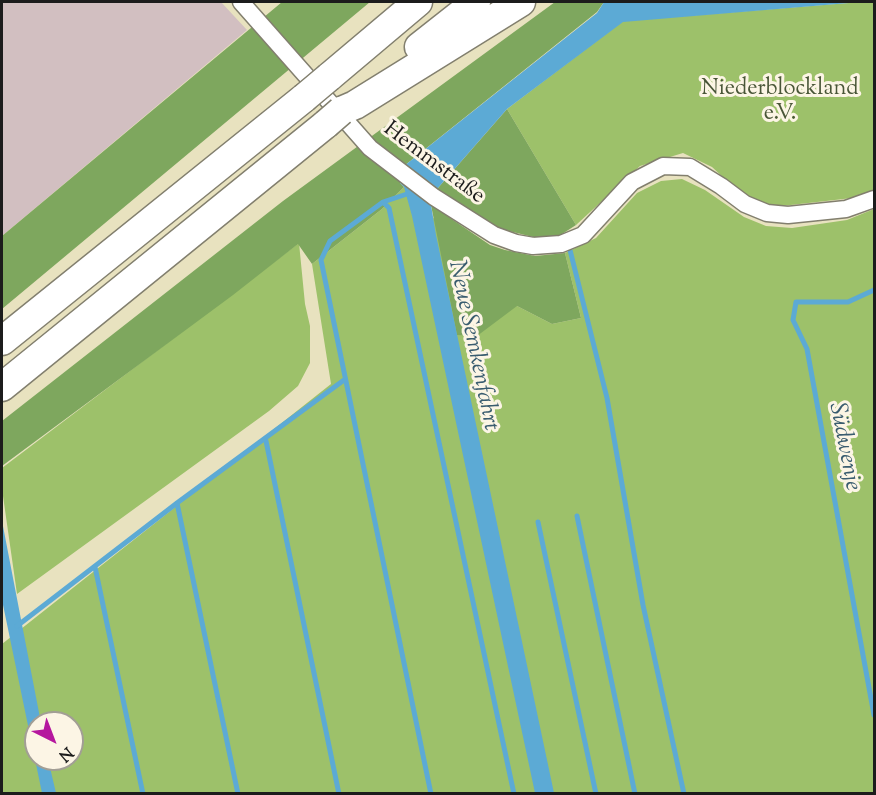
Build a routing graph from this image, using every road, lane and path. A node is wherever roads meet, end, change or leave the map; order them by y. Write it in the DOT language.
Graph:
graph roads {
  1 [pos="241,2"];
  2 [pos="418,2"];
  3 [pos="476,2"];
  4 [pos="521,2"];
  5 [pos="343,111"];
  6 [pos="874,199"];
  7 [pos="2,341"];
  8 [pos="2,387"];
  1 -- 6 [label="street, Hemmstraße"];
  2 -- 7 [label="highway, bridge"];
  3 -- 5 [label="highway"];
  4 -- 5 [label="highway"];
  5 -- 8 [label="highway"];
}
